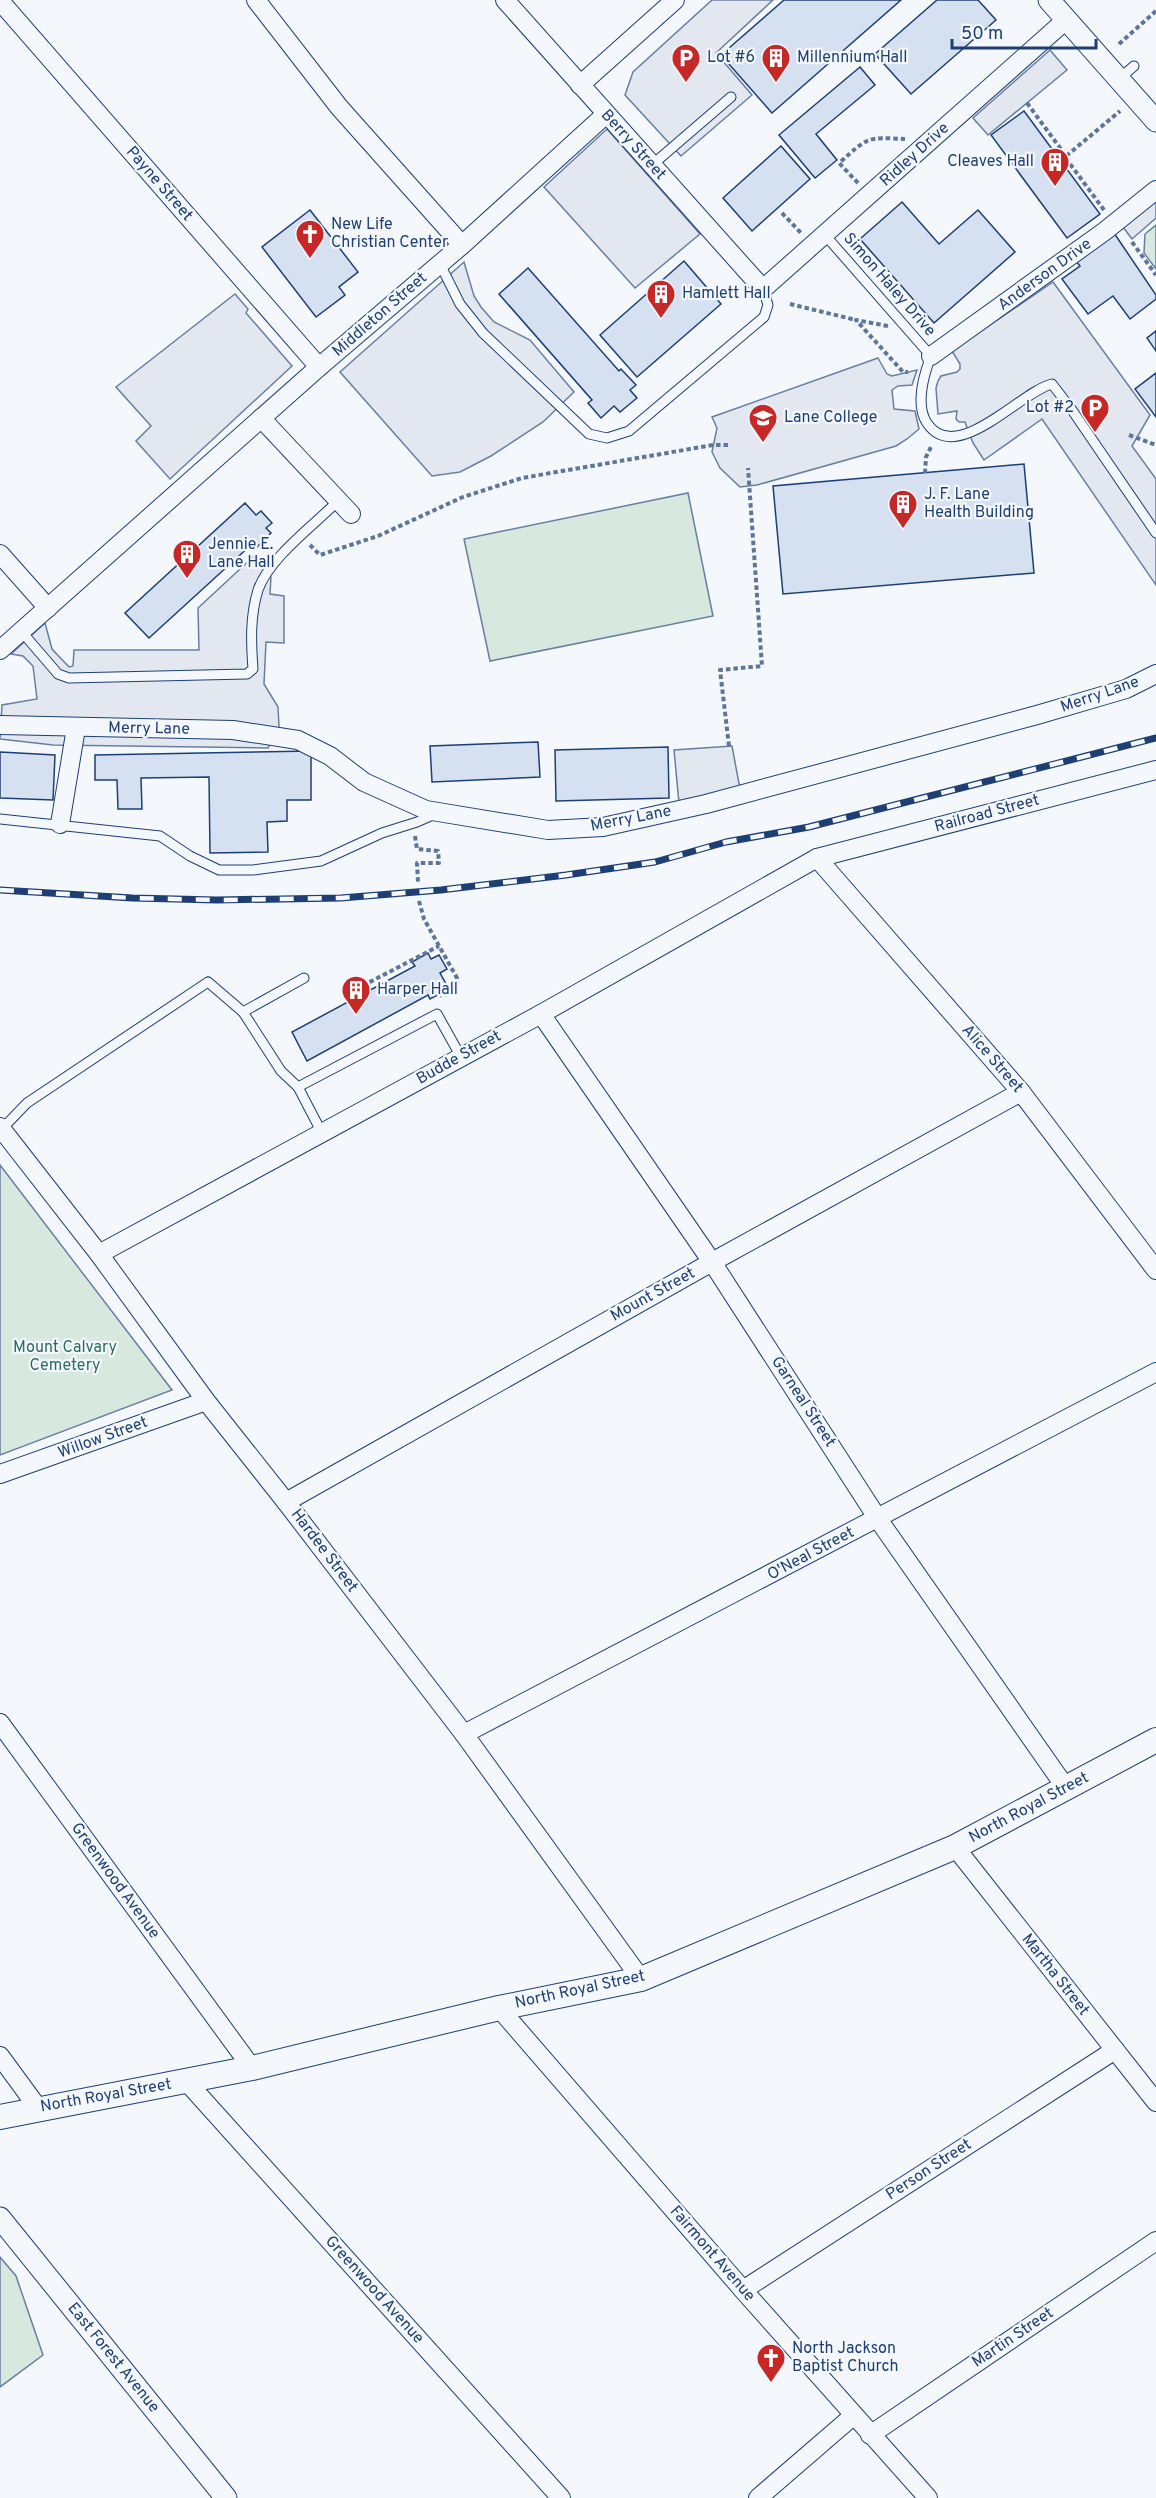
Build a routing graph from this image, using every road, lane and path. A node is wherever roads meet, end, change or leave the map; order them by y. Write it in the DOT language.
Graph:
graph roads {
  1 [pos="256,0"];
  2 [pos="504,0"];
  3 [pos="675,0"];
  4 [pos="1049,0"];
  5 [pos="0,1"];
  6 [pos="1156,11"];
  7 [pos="1066,20"];
  8 [pos="1119,44"];
  9 [pos="580,85"];
  10 [pos="731,97"];
  11 [pos="1027,103"];
  12 [pos="1120,111"];
  13 [pos="605,115"];
  14 [pos="1156,121"];
  15 [pos="915,139"];
  16 [pos="1066,156"];
  17 [pos="1060,160"];
  18 [pos="652,165"];
  19 [pos="861,187"];
  20 [pos="1156,190"];
  21 [pos="782,213"];
  22 [pos="1110,218"];
  23 [pos="825,235"];
  24 [pos="805,237"];
  25 [pos="1132,242"];
  26 [pos="462,245"];
  27 [pos="440,264"];
  28 [pos="1156,275"];
  29 [pos="763,289"];
  30 [pos="790,304"];
  31 [pos="856,320"];
  32 [pos="891,327"];
  33 [pos="931,356"];
  34 [pos="319,367"];
  35 [pos="908,372"];
  36 [pos="261,418"];
  37 [pos="938,432"];
  38 [pos="1129,435"];
  39 [pos="728,445"];
  40 [pos="1156,445"];
  41 [pos="748,468"];
  42 [pos="925,473"];
  43 [pos="344,507"];
  44 [pos="1156,533"];
  45 [pos="307,542"];
  46 [pos="0,554"];
  47 [pos="48,608"];
  48 [pos="21,631"];
  49 [pos="0,650"];
  50 [pos="1156,674"];
  51 [pos="0,725"];
  52 [pos="76,728"];
  53 [pos="729,746"];
  54 [pos="1156,770"];
  55 [pos="438,812"];
  56 [pos="0,819"];
  57 [pos="60,824"];
  58 [pos="416,847"];
  59 [pos="817,858"];
  60 [pos="418,882"];
  61 [pos="419,901"];
  62 [pos="439,945"];
  63 [pos="304,978"];
  64 [pos="343,996"];
  65 [pos="440,996"];
  66 [pos="243,1012"];
  67 [pos="541,1014"];
  68 [pos="461,1057"];
  69 [pos="298,1087"];
  70 [pos="1021,1092"];
  71 [pos="1,1128"];
  72 [pos="322,1133"];
  73 [pos="99,1254"];
  74 [pos="712,1262"];
  75 [pos="1156,1270"];
  76 [pos="1156,1372"];
  77 [pos="206,1401"];
  78 [pos="0,1474"];
  79 [pos="286,1502"];
  80 [pos="878,1519"];
  81 [pos="0,1723"];
  82 [pos="464,1734"];
  83 [pos="1156,1740"];
  84 [pos="1066,1788"];
  85 [pos="955,1847"];
  86 [pos="642,1979"];
  87 [pos="499,2008"];
  88 [pos="1115,2050"];
  89 [pos="0,2056"];
  90 [pos="252,2068"];
  91 [pos="187,2082"];
  92 [pos="1156,2102"];
  93 [pos="38,2108"];
  94 [pos="0,2116"];
  95 [pos="0,2218"];
  96 [pos="1156,2241"];
  97 [pos="743,2290"];
  98 [pos="854,2416"];
  99 [pos="870,2435"];
  100 [pos="226,2498"];
  101 [pos="561,2498"];
  102 [pos="758,2498"];
  103 [pos="928,2498"];
  1 -- 26 [label="street"];
  2 -- 9 [label="street, Berry Street"];
  3 -- 9 [label="street"];
  4 -- 7 [label="street"];
  5 -- 34 [label="street, Payne Street"];
  6 -- 8 [label="path"];
  7 -- 14 [label="street"];
  7 -- 23 [label="street, Ridley Drive"];
  9 -- 13 [label="street, Berry Street"];
  10 -- 18 [label="lane"];
  11 -- 16 [label="path"];
  12 -- 16 [label="path"];
  13 -- 18 [label="street, Berry Street"];
  13 -- 26 [label="street, Middleton Street"];
  15 -- 19 [label="path"];
  16 -- 17 [label="path"];
  16 -- 22 [label="path"];
  18 -- 29 [label="street, Berry Street"];
  20 -- 33 [label="street, Anderson Drive"];
  21 -- 24 [label="path"];
  23 -- 29 [label="street, Ridley Drive"];
  23 -- 33 [label="lane, Simon Haley Drive"];
  25 -- 28 [label="path"];
  26 -- 27 [label="street, Middleton Street"];
  27 -- 29 [label="lane"];
  27 -- 34 [label="street, Middleton Street"];
  30 -- 31 [label="path"];
  31 -- 32 [label="path"];
  31 -- 35 [label="path"];
  33 -- 37 [label="lane, Simon Haley Drive"];
  34 -- 36 [label="street, Middleton Street"];
  36 -- 43 [label="street"];
  36 -- 47 [label="street, Middleton Street"];
  37 -- 42 [label="path"];
  37 -- 44 [label="lane"];
  38 -- 40 [label="path"];
  39 -- 45 [label="path"];
  41 -- 53 [label="path"];
  43 -- 48 [label="lane"];
  46 -- 47 [label="street"];
  47 -- 48 [label="street, Middleton Street"];
  48 -- 49 [label="street, Middleton Street"];
  50 -- 55 [label="street, Merry Lane"];
  51 -- 52 [label="street, Merry Lane"];
  52 -- 55 [label="street, Merry Lane"];
  52 -- 57 [label="street"];
  54 -- 59 [label="street, Railroad Street"];
  55 -- 57 [label="lane"];
  56 -- 57 [label="lane"];
  58 -- 60 [label="path"];
  59 -- 67 [label="street, Budde Street"];
  59 -- 70 [label="street, Alice Street"];
  61 -- 62 [label="path"];
  62 -- 64 [label="path"];
  62 -- 65 [label="path"];
  63 -- 66 [label="lane"];
  66 -- 69 [label="lane"];
  66 -- 71 [label="lane"];
  67 -- 68 [label="street, Budde Street"];
  67 -- 74 [label="street, Garneal Street"];
  68 -- 69 [label="lane"];
  68 -- 72 [label="street, Budde Street"];
  69 -- 72 [label="lane"];
  70 -- 74 [label="street, Mount Street"];
  70 -- 75 [label="street, Alice Street"];
  71 -- 73 [label="street, Hardee Street"];
  72 -- 73 [label="street, Budde Street"];
  73 -- 77 [label="street, Hardee Street"];
  74 -- 79 [label="street, Mount Street"];
  74 -- 80 [label="street, Garneal Street"];
  76 -- 80 [label="street, O'Neal Street"];
  77 -- 78 [label="street, Willow Street"];
  77 -- 79 [label="street, Hardee Street"];
  79 -- 82 [label="street, Hardee Street"];
  80 -- 82 [label="street, O'Neal Street"];
  80 -- 84 [label="street, Garneal Street"];
  81 -- 90 [label="street, Greenwood Avenue"];
  82 -- 86 [label="street, Hardee Street"];
  83 -- 84 [label="main road, North Royal Street"];
  84 -- 85 [label="main road, North Royal Street"];
  85 -- 86 [label="main road, North Royal Street"];
  85 -- 88 [label="street, Martha Street"];
  86 -- 87 [label="main road, North Royal Street"];
  87 -- 90 [label="main road, North Royal Street"];
  87 -- 97 [label="street, Fairmont Avenue"];
  88 -- 92 [label="street, Martha Street"];
  88 -- 97 [label="street, Person Street"];
  89 -- 93 [label="street"];
  90 -- 91 [label="main road, North Royal Street"];
  91 -- 93 [label="main road, North Royal Street"];
  91 -- 101 [label="street, Greenwood Avenue"];
  93 -- 94 [label="main road, North Royal Street"];
  95 -- 100 [label="street, East Forest Avenue"];
  96 -- 99 [label="street, Martin Street"];
  97 -- 98 [label="street, Fairmont Avenue"];
  98 -- 99 [label="street, Fairmont Avenue"];
  98 -- 102 [label="street"];
  99 -- 103 [label="street, Fairmont Avenue"];
}
